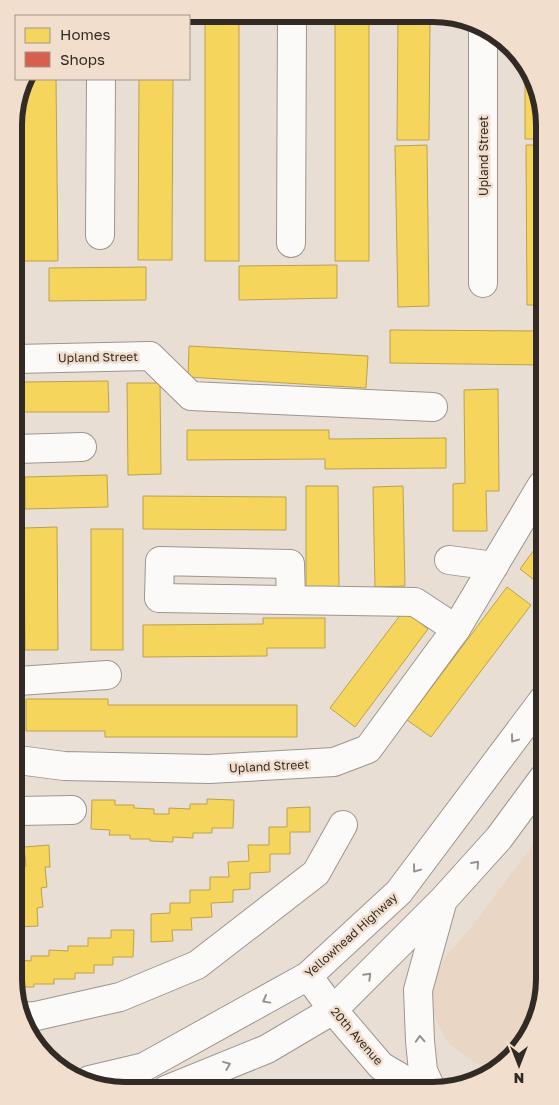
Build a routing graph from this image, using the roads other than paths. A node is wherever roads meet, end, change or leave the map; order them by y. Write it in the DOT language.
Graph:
graph roads {
  1 [pos="292,22"];
  2 [pos="483,35"];
  3 [pos="101,80"];
  4 [pos="100,235"];
  5 [pos="291,244"];
  6 [pos="483,283"];
  7 [pos="23,359"];
  8 [pos="434,407"];
  9 [pos="82,447"];
  10 [pos="23,449"];
  11 [pos="536,495"];
  12 [pos="449,560"];
  13 [pos="494,566"];
  14 [pos="291,600"];
  15 [pos="456,629"];
  16 [pos="107,675"];
  17 [pos="22,681"];
  18 [pos="536,709"];
  19 [pos="22,761"];
  20 [pos="536,788"];
  21 [pos="72,810"];
  22 [pos="22,812"];
  23 [pos="343,825"];
  24 [pos="443,900"];
  25 [pos="308,976"];
  26 [pos="333,1010"];
  27 [pos="29,1016"];
  28 [pos="96,1078"];
  29 [pos="186,1082"];
  30 [pos="408,1082"];
  31 [pos="428,1082"];
  1 -- 5 [label="main road"];
  2 -- 6 [label="main road, Upland Street"];
  3 -- 4 [label="main road"];
  7 -- 8 [label="main road, Upland Street"];
  9 -- 10 [label="main road"];
  11 -- 13 [label="main road, Upland Street"];
  12 -- 13 [label="main road"];
  13 -- 15 [label="main road, Upland Street"];
  14 -- 15 [label="main road"];
  15 -- 19 [label="main road, Upland Street"];
  16 -- 17 [label="main road"];
  18 -- 25 [label="main road, Yellowhead Highway, one-way"];
  24 -- 20 [label="main road, one-way"];
  21 -- 22 [label="main road"];
  23 -- 27 [label="main road"];
  26 -- 24 [label="main road, one-way"];
  31 -- 24 [label="main road, one-way"];
  25 -- 26 [label="main road, 20th Avenue"];
  25 -- 28 [label="main road, Yellowhead Highway, one-way"];
  29 -- 26 [label="main road, one-way"];
  26 -- 30 [label="main road, 20th Avenue"];
}
